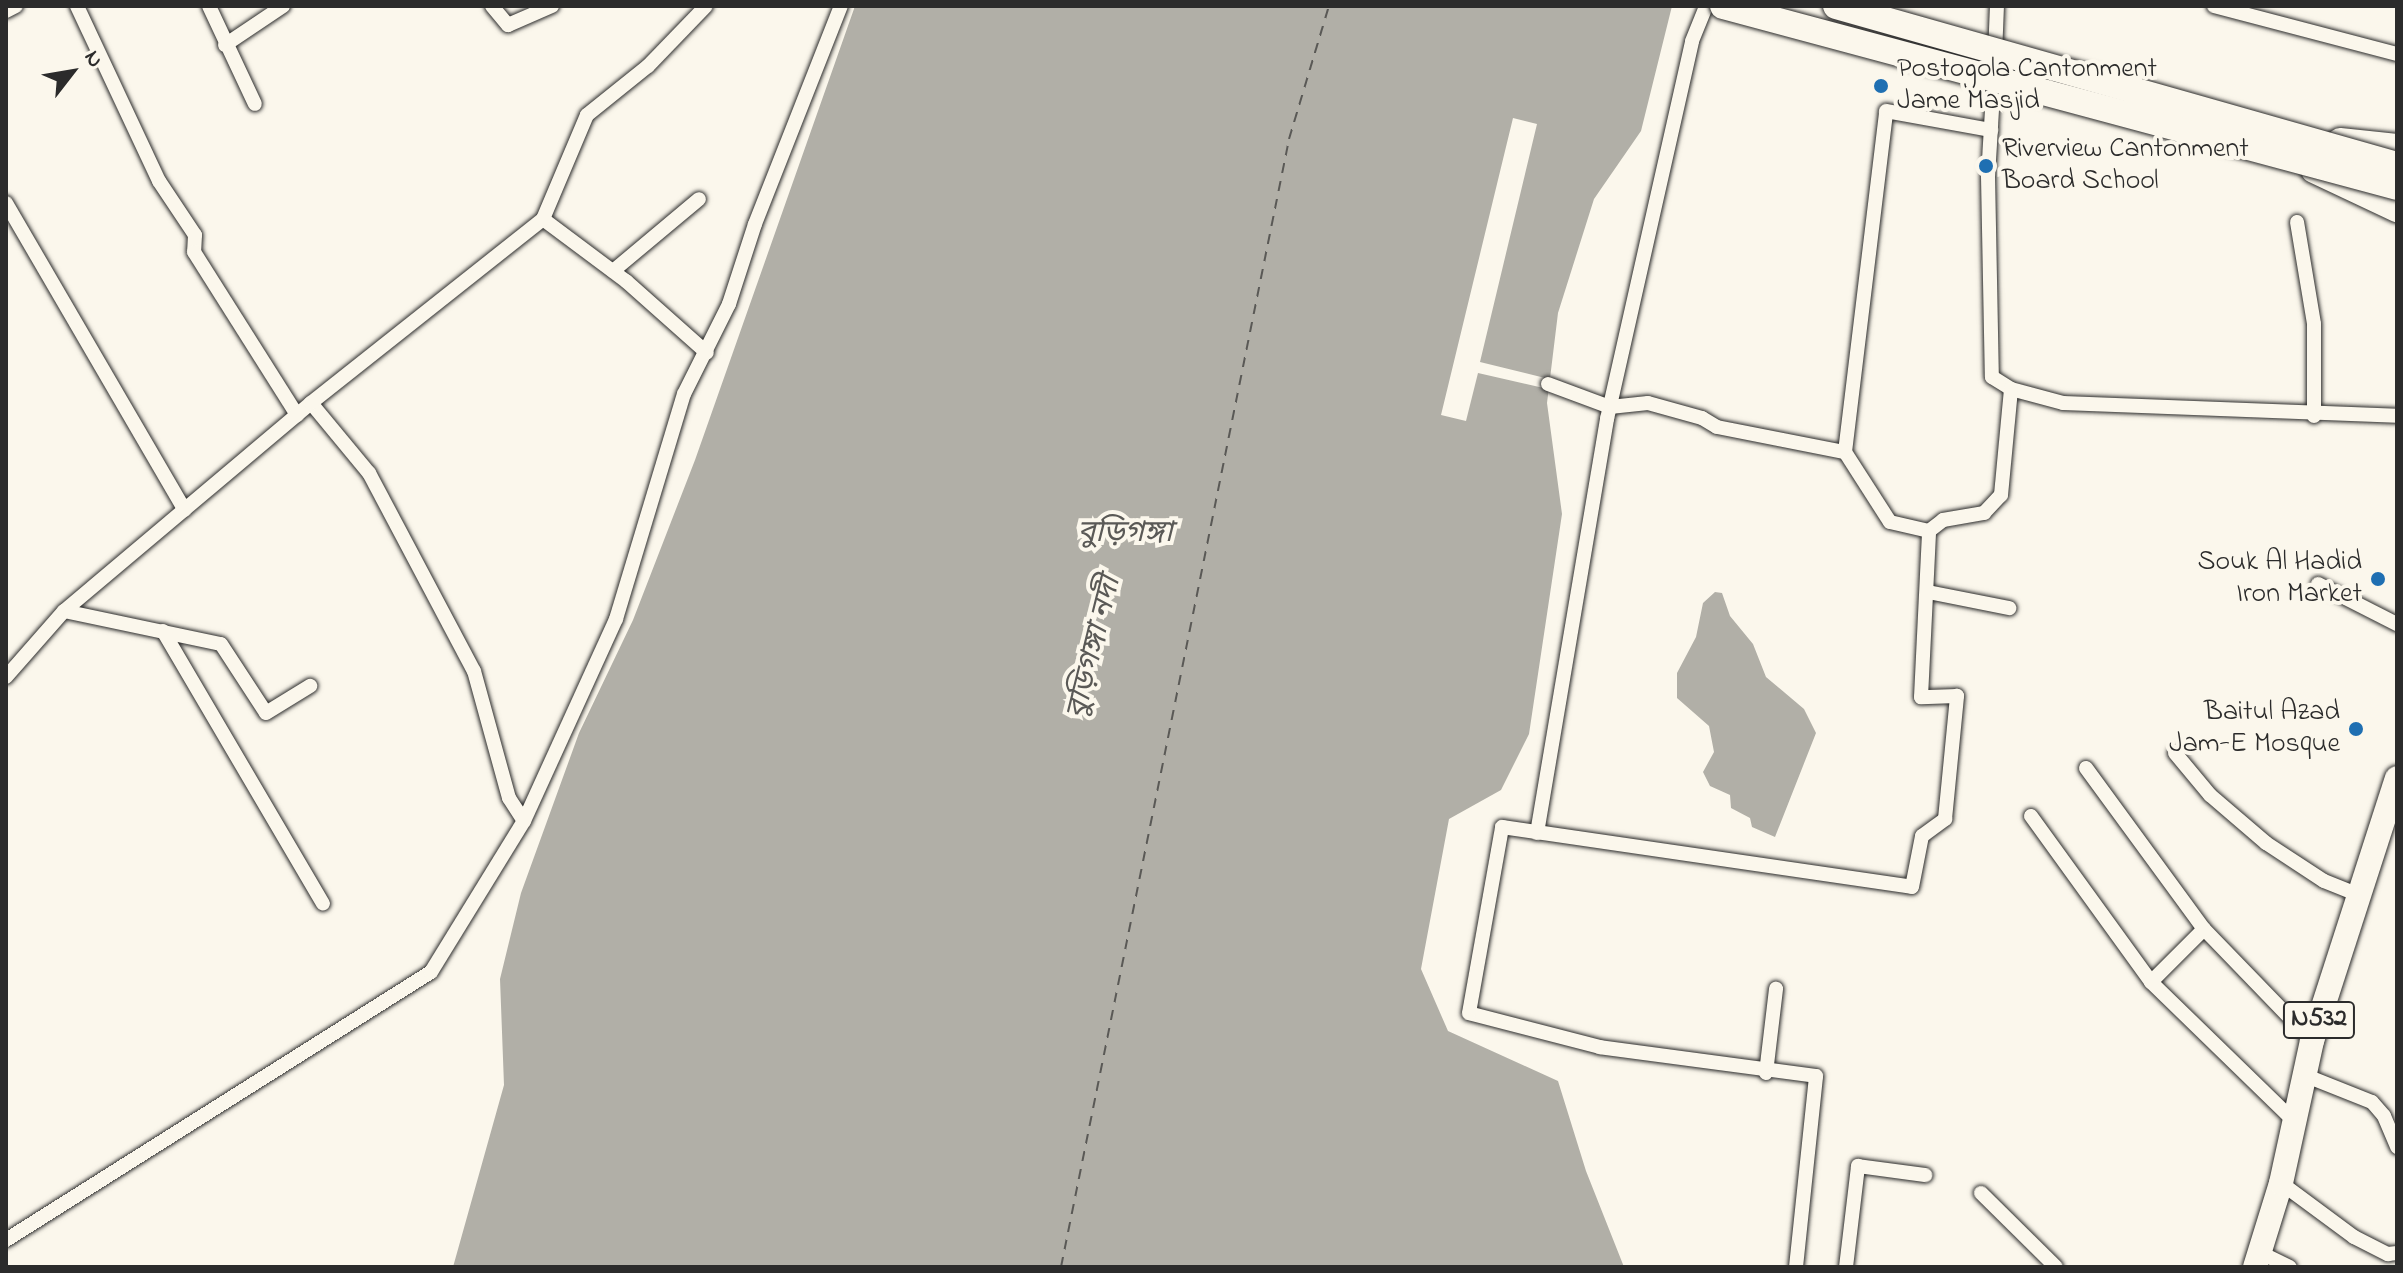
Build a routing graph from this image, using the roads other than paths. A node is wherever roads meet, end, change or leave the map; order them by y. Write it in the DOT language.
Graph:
graph roads {
  1 [pos="16,6"];
  2 [pos="77,6"];
  3 [pos="209,6"];
  4 [pos="283,6"];
  5 [pos="492,6"];
  6 [pos="552,6"];
  7 [pos="841,6"];
  8 [pos="1706,6"];
  9 [pos="1723,6"];
  10 [pos="1836,6"];
  11 [pos="1997,6"];
  12 [pos="2214,6"];
  13 [pos="702,7"];
  14 [pos="6,11"];
  15 [pos="225,45"];
  16 [pos="2397,54"];
  17 [pos="255,104"];
  18 [pos="1991,130"];
  19 [pos="2293,147"];
  20 [pos="2397,147"];
  21 [pos="2397,165"];
  22 [pos="2397,187"];
  23 [pos="699,199"];
  24 [pos="6,203"];
  25 [pos="2397,209"];
  26 [pos="543,219"];
  27 [pos="2297,222"];
  28 [pos="613,271"];
  29 [pos="707,353"];
  30 [pos="1548,384"];
  31 [pos="2011,389"];
  32 [pos="311,403"];
  33 [pos="1610,407"];
  34 [pos="297,415"];
  35 [pos="2314,416"];
  36 [pos="2397,416"];
  37 [pos="1845,452"];
  38 [pos="185,510"];
  39 [pos="1929,531"];
  40 [pos="2318,584"];
  41 [pos="1928,592"];
  42 [pos="2009,608"];
  43 [pos="64,611"];
  44 [pos="2397,624"];
  45 [pos="163,631"];
  46 [pos="6,677"];
  47 [pos="310,686"];
  48 [pos="2175,753"];
  49 [pos="2086,768"];
  50 [pos="2397,778"];
  51 [pos="2031,816"];
  52 [pos="524,821"];
  53 [pos="1537,833"];
  54 [pos="2357,894"];
  55 [pos="323,904"];
  56 [pos="2204,929"];
  57 [pos="2151,982"];
  58 [pos="1776,989"];
  59 [pos="2312,1041"];
  60 [pos="1766,1073"];
  61 [pos="2304,1075"];
  62 [pos="2292,1119"];
  63 [pos="2397,1147"];
  64 [pos="1925,1175"];
  65 [pos="2281,1183"];
  66 [pos="1981,1193"];
  67 [pos="6,1240"];
  68 [pos="2397,1253"];
  69 [pos="2258,1260"];
  70 [pos="1796,1267"];
  71 [pos="1846,1267"];
  72 [pos="2056,1267"];
  73 [pos="2290,1267"];
  1 -- 14 [label="street"];
  2 -- 34 [label="street"];
  3 -- 15 [label="street"];
  4 -- 15 [label="street"];
  5 -- 6 [label="street"];
  7 -- 29 [label="street"];
  8 -- 33 [label="street"];
  9 -- 19 [label="highway, bridge"];
  10 -- 19 [label="highway, bridge"];
  11 -- 18 [label="street"];
  12 -- 16 [label="street"];
  13 -- 26 [label="street"];
  15 -- 17 [label="street"];
  18 -- 31 [label="street"];
  18 -- 37 [label="street"];
  19 -- 20 [label="highway, bridge"];
  19 -- 21 [label="highway, bridge"];
  19 -- 22 [label="highway, bridge"];
  19 -- 25 [label="highway, bridge"];
  23 -- 28 [label="street"];
  24 -- 38 [label="street"];
  26 -- 28 [label="street"];
  26 -- 32 [label="street"];
  27 -- 35 [label="street"];
  28 -- 29 [label="street"];
  29 -- 52 [label="street"];
  30 -- 33 [label="street"];
  31 -- 35 [label="street"];
  31 -- 39 [label="street"];
  32 -- 34 [label="street"];
  32 -- 52 [label="street"];
  33 -- 37 [label="street"];
  33 -- 53 [label="street"];
  34 -- 38 [label="street"];
  35 -- 36 [label="street"];
  37 -- 39 [label="street"];
  38 -- 43 [label="street"];
  39 -- 41 [label="street"];
  40 -- 44 [label="street"];
  41 -- 42 [label="street"];
  41 -- 53 [label="street"];
  43 -- 45 [label="street"];
  43 -- 46 [label="street"];
  45 -- 47 [label="street"];
  45 -- 55 [label="street"];
  48 -- 54 [label="street"];
  49 -- 56 [label="street"];
  50 -- 54 [label="highway, N532"];
  51 -- 57 [label="street"];
  52 -- 67 [label="street"];
  53 -- 60 [label="street"];
  54 -- 59 [label="highway, N532"];
  56 -- 57 [label="street"];
  56 -- 59 [label="street"];
  57 -- 62 [label="street"];
  58 -- 60 [label="street"];
  59 -- 61 [label="highway, N532"];
  60 -- 70 [label="street"];
  61 -- 62 [label="highway, N532"];
  61 -- 63 [label="street"];
  62 -- 65 [label="highway, N532"];
  64 -- 71 [label="street"];
  65 -- 68 [label="street"];
  65 -- 69 [label="highway, N532"];
  66 -- 72 [label="street"];
  69 -- 73 [label="street"];
}
